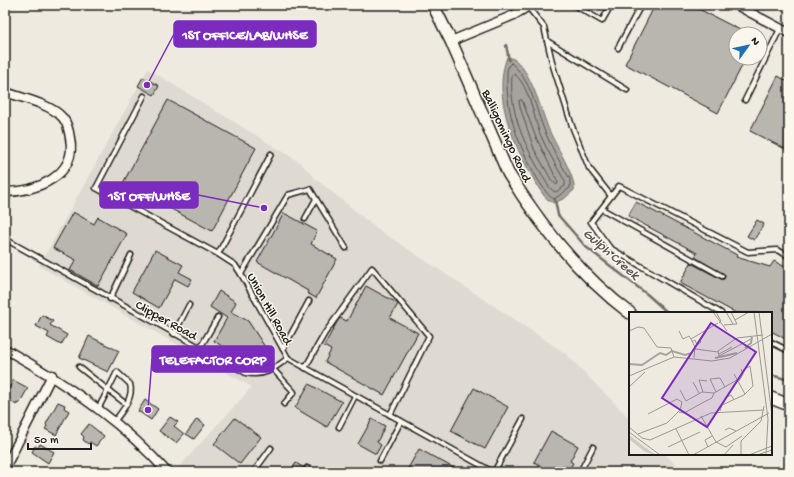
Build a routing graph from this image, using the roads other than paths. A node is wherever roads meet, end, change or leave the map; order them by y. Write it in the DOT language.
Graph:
graph roads {
  1 [pos="433,5"];
  2 [pos="574,5"];
  3 [pos="611,5"];
  4 [pos="641,5"];
  5 [pos="529,6"];
  6 [pos="741,6"];
  7 [pos="781,28"];
  8 [pos="789,33"];
  9 [pos="547,41"];
  10 [pos="451,42"];
  11 [pos="618,48"];
  12 [pos="627,90"];
  13 [pos="5,92"];
  14 [pos="144,96"];
  15 [pos="745,100"];
  16 [pos="271,154"];
  17 [pos="5,192"];
  18 [pos="611,196"];
  19 [pos="316,199"];
  20 [pos="602,209"];
  21 [pos="305,219"];
  22 [pos="5,239"];
  23 [pos="346,248"];
  24 [pos="218,254"];
  25 [pos="131,255"];
  26 [pos="789,256"];
  27 [pos="241,274"];
  28 [pos="722,276"];
  29 [pos="110,299"];
  30 [pos="309,301"];
  31 [pos="189,305"];
  32 [pos="629,312"];
  33 [pos="719,312"];
  34 [pos="218,317"];
  35 [pos="174,334"];
  36 [pos="772,342"];
  37 [pos="5,348"];
  38 [pos="200,348"];
  39 [pos="282,349"];
  40 [pos="789,351"];
  41 [pos="288,358"];
  42 [pos="80,367"];
  43 [pos="305,368"];
  44 [pos="273,369"];
  45 [pos="52,376"];
  46 [pos="108,390"];
  47 [pos="355,396"];
  48 [pos="772,398"];
  49 [pos="126,404"];
  50 [pos="284,404"];
  51 [pos="789,405"];
  52 [pos="98,409"];
  53 [pos="390,415"];
  54 [pos="523,419"];
  55 [pos="401,421"];
  56 [pos="114,422"];
  57 [pos="339,427"];
  58 [pos="593,447"];
  59 [pos="270,448"];
  60 [pos="380,461"];
  61 [pos="5,468"];
  62 [pos="306,468"];
  63 [pos="167,472"];
  64 [pos="258,472"];
  65 [pos="314,472"];
  66 [pos="493,472"];
  67 [pos="580,472"];
  1 -- 10 [label="street, Balligomingo Road"];
  2 -- 3 [label="lane"];
  4 -- 11 [label="lane"];
  5 -- 9 [label="lane"];
  5 -- 10 [label="street"];
  6 -- 7 [label="street"];
  7 -- 8 [label="street"];
  7 -- 15 [label="lane"];
  9 -- 12 [label="lane"];
  9 -- 18 [label="lane"];
  10 -- 32 [label="street, Balligomingo Road"];
  13 -- 17 [label="street"];
  14 -- 24 [label="lane, Union Hill Road"];
  16 -- 24 [label="lane"];
  18 -- 20 [label="lane"];
  18 -- 26 [label="lane"];
  19 -- 21 [label="lane"];
  19 -- 23 [label="lane"];
  19 -- 27 [label="lane"];
  20 -- 28 [label="lane"];
  20 -- 33 [label="lane"];
  22 -- 29 [label="lane, Clipper Road"];
  24 -- 27 [label="lane, Union Hill Road"];
  25 -- 29 [label="lane"];
  27 -- 39 [label="lane, Union Hill Road"];
  29 -- 35 [label="lane, Clipper Road"];
  30 -- 39 [label="lane"];
  31 -- 35 [label="lane"];
  34 -- 38 [label="lane"];
  35 -- 38 [label="lane, Clipper Road"];
  36 -- 40 [label="lane"];
  37 -- 45 [label="street"];
  38 -- 44 [label="lane, Clipper Road"];
  39 -- 41 [label="lane, Union Hill Road"];
  41 -- 43 [label="lane, Union Hill Road"];
  41 -- 44 [label="lane, Clipper Road"];
  42 -- 46 [label="lane"];
  43 -- 47 [label="lane, Union Hill Road"];
  43 -- 53 [label="lane"];
  44 -- 50 [label="lane"];
  45 -- 52 [label="street"];
  45 -- 61 [label="street"];
  46 -- 49 [label="lane"];
  46 -- 49 [label="lane"];
  46 -- 52 [label="lane"];
  47 -- 53 [label="lane, Union Hill Road"];
  47 -- 57 [label="lane"];
  48 -- 51 [label="street"];
  49 -- 56 [label="lane"];
  52 -- 56 [label="street"];
  53 -- 55 [label="lane, Union Hill Road"];
  54 -- 66 [label="lane"];
  55 -- 60 [label="lane"];
  55 -- 66 [label="lane, Union Hill Road"];
  56 -- 63 [label="street"];
  58 -- 67 [label="lane"];
  59 -- 64 [label="lane"];
  62 -- 65 [label="lane"];
}
